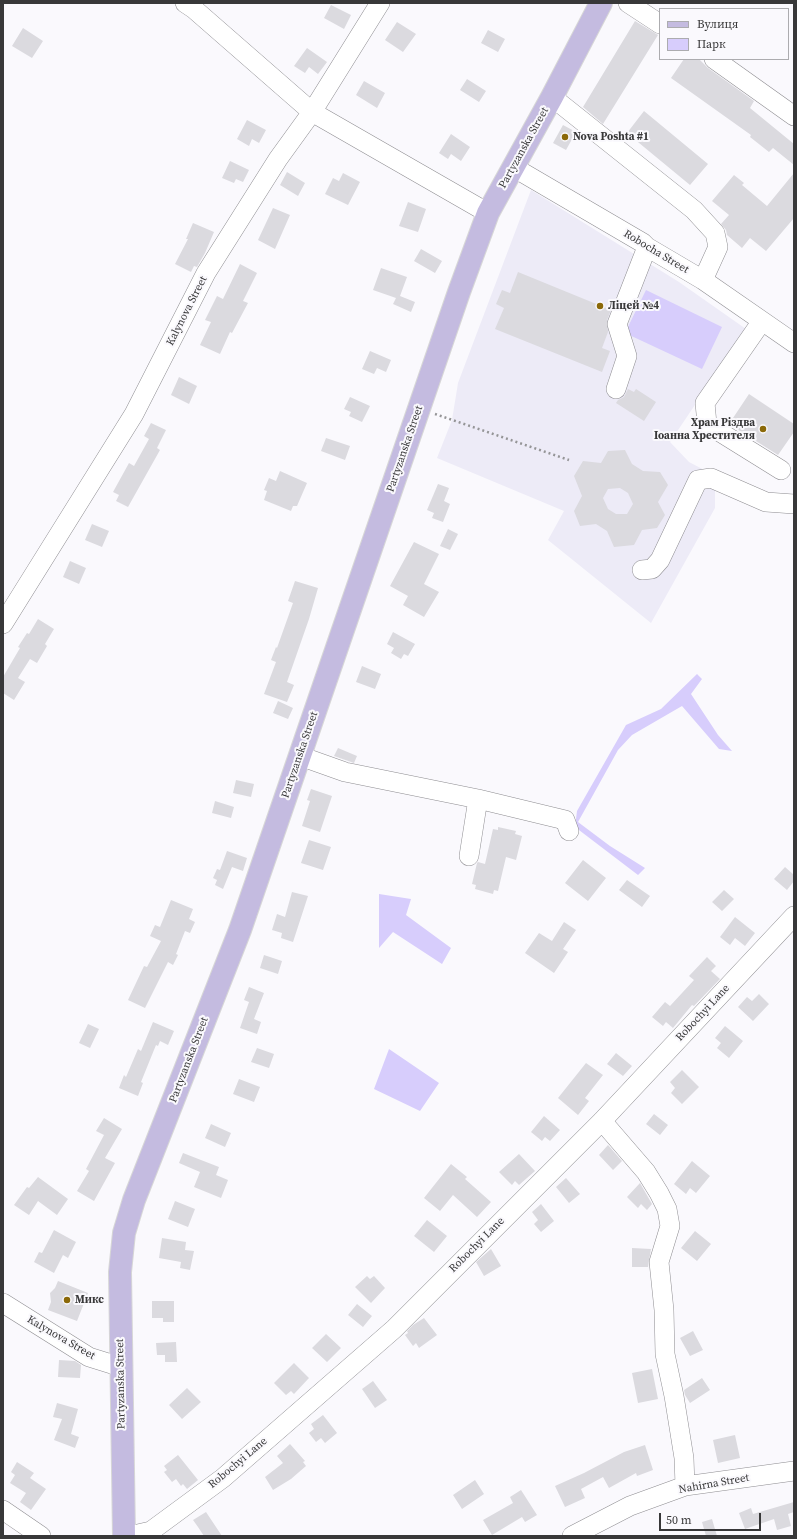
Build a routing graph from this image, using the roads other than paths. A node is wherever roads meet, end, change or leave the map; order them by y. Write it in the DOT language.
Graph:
graph roads {
  1 [pos="186,3"];
  2 [pos="380,3"];
  3 [pos="601,3"];
  4 [pos="628,3"];
  5 [pos="659,23"];
  6 [pos="715,60"];
  7 [pos="552,97"];
  8 [pos="312,112"];
  9 [pos="794,116"];
  10 [pos="513,167"];
  11 [pos="488,213"];
  12 [pos="646,247"];
  13 [pos="703,280"];
  14 [pos="762,321"];
  15 [pos="794,343"];
  16 [pos="616,389"];
  17 [pos="781,470"];
  18 [pos="794,504"];
  19 [pos="642,570"];
  20 [pos="3,624"];
  21 [pos="300,756"];
  22 [pos="478,799"];
  23 [pos="569,831"];
  24 [pos="469,856"];
  25 [pos="794,916"];
  26 [pos="602,1121"];
  27 [pos="3,1303"];
  28 [pos="122,1367"];
  29 [pos="794,1471"];
  30 [pos="685,1486"];
  31 [pos="3,1510"];
  32 [pos="41,1536"];
  33 [pos="124,1536"];
  34 [pos="129,1536"];
  35 [pos="572,1536"];
  1 -- 8 [label="street"];
  2 -- 8 [label="street, Kalynova Street"];
  3 -- 7 [label="main road, Partyzanska Street"];
  4 -- 5 [label="street"];
  6 -- 9 [label="street"];
  7 -- 10 [label="main road, Partyzanska Street"];
  7 -- 13 [label="street"];
  8 -- 11 [label="street"];
  8 -- 20 [label="street, Kalynova Street"];
  10 -- 11 [label="main road, Partyzanska Street"];
  10 -- 12 [label="street, Robocha Street"];
  11 -- 21 [label="main road, Partyzanska Street"];
  12 -- 13 [label="street, Robocha Street"];
  12 -- 16 [label="street"];
  13 -- 14 [label="street, Robocha Street"];
  14 -- 15 [label="street, Robocha Street"];
  14 -- 17 [label="street"];
  18 -- 19 [label="street"];
  21 -- 22 [label="street"];
  21 -- 28 [label="main road, Partyzanska Street"];
  22 -- 23 [label="street"];
  22 -- 24 [label="street"];
  25 -- 26 [label="street, Robochyi Lane"];
  26 -- 30 [label="street"];
  26 -- 34 [label="street, Robochyi Lane"];
  27 -- 28 [label="street, Kalynova Street"];
  28 -- 33 [label="main road, Partyzanska Street"];
  29 -- 30 [label="street, Nahirna Street"];
  30 -- 35 [label="street, Nahirna Street"];
  31 -- 32 [label="street"];
}
